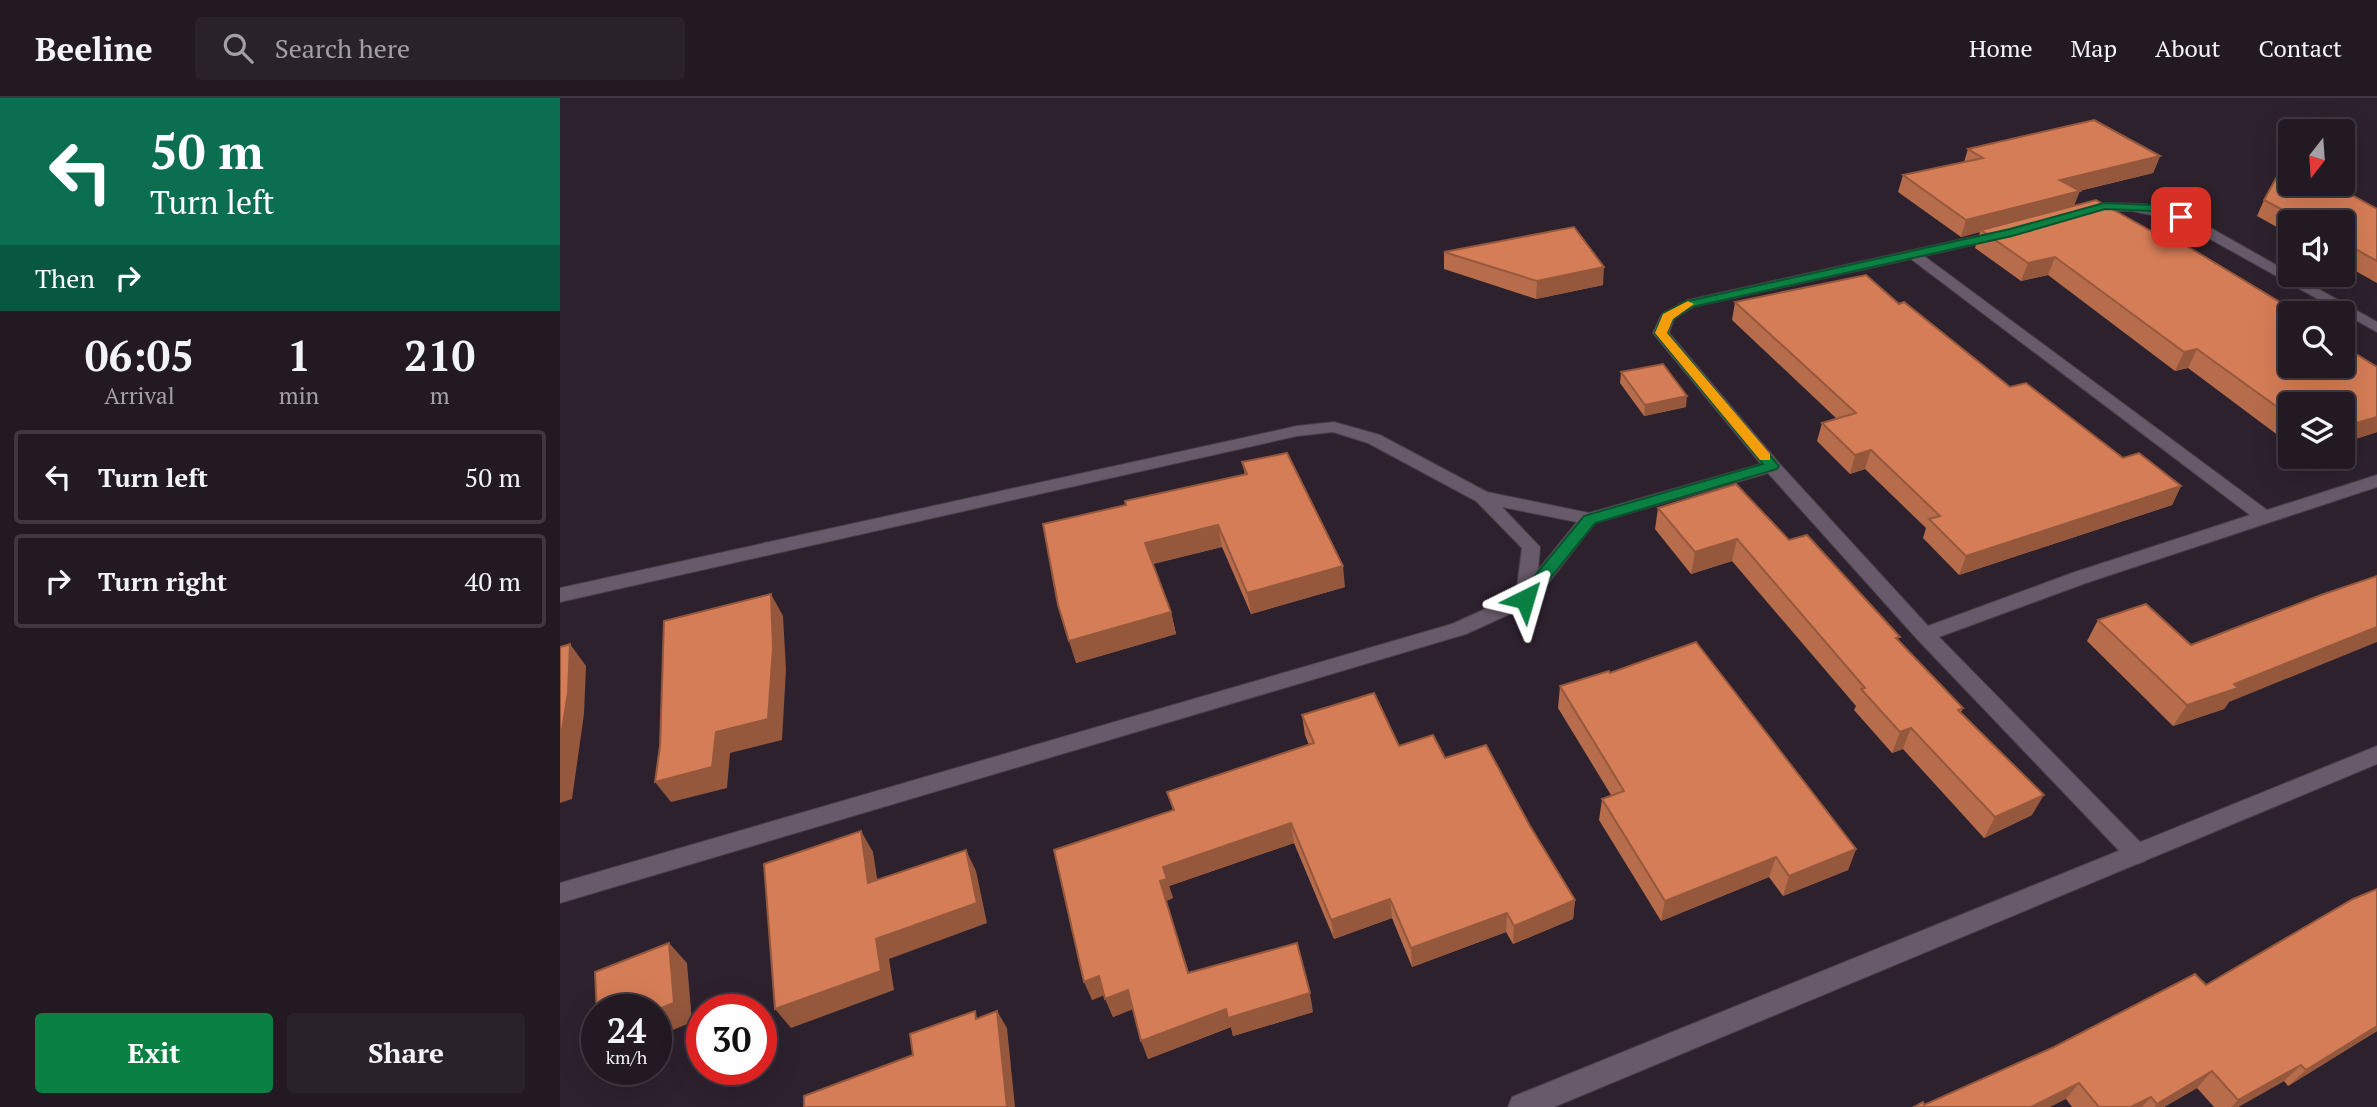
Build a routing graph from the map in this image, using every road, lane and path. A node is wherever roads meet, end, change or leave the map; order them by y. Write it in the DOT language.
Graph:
graph roads {
  1 [pos="2064,217"];
  2 [pos="2012,232"];
  3 [pos="1912,253"];
  4 [pos="2377,328"];
  5 [pos="1772,466"];
  6 [pos="2377,481"];
  7 [pos="1482,498"];
  8 [pos="2264,517"];
  9 [pos="1590,519"];
  10 [pos="560,595"];
  11 [pos="1525,599"];
  12 [pos="1925,635"];
  13 [pos="2377,755"];
  14 [pos="2137,854"];
  15 [pos="560,893"];
  16 [pos="1522,1107"];
  1 -- 4 [label="street"];
  2 -- 3 [label="street"];
  3 -- 5 [label="street"];
  3 -- 8 [label="street"];
  5 -- 9 [label="street"];
  5 -- 12 [label="street"];
  6 -- 8 [label="street"];
  7 -- 9 [label="street"];
  7 -- 10 [label="street"];
  7 -- 11 [label="street"];
  8 -- 12 [label="street"];
  9 -- 11 [label="street"];
  11 -- 15 [label="street"];
  12 -- 14 [label="street"];
  13 -- 14 [label="street"];
  14 -- 16 [label="street"];
}
